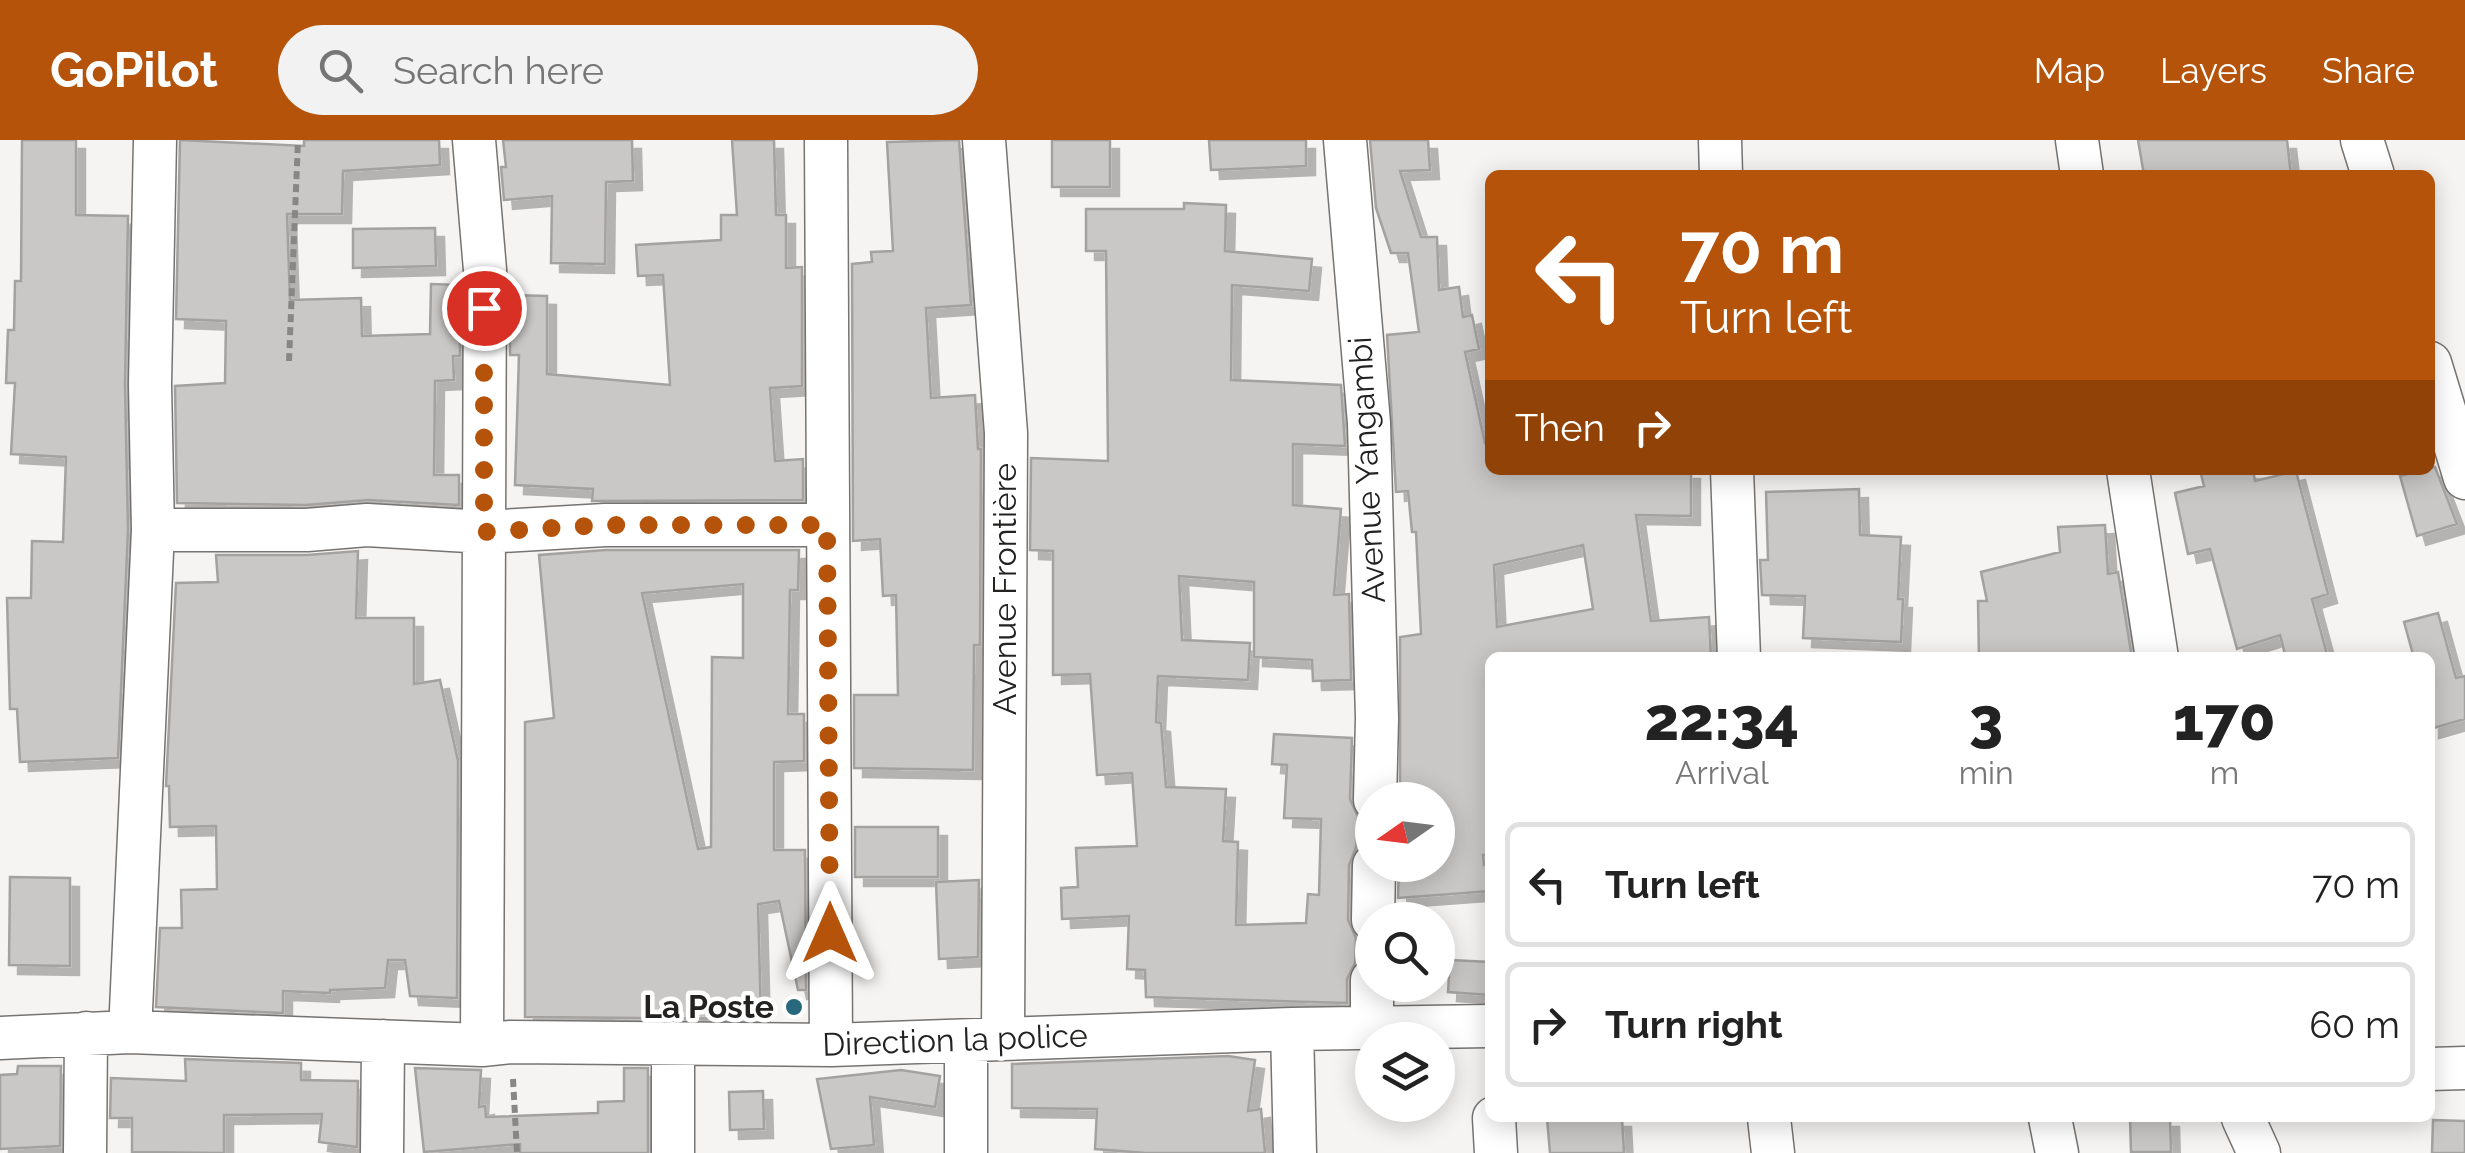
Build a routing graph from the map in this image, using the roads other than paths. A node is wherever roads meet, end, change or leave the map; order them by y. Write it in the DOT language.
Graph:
graph roads {
  1 [pos="154,140"];
  2 [pos="474,140"];
  3 [pos="826,140"];
  4 [pos="984,140"];
  5 [pos="1345,140"];
  6 [pos="1720,140"];
  7 [pos="2076,140"];
  8 [pos="2362,140"];
  9 [pos="1721,170"];
  10 [pos="2081,170"];
  11 [pos="2371,170"];
  12 [pos="2435,379"];
  13 [pos="1732,475"];
  14 [pos="2129,475"];
  15 [pos="2465,478"];
  16 [pos="827,525"];
  17 [pos="153,530"];
  18 [pos="484,532"];
  19 [pos="1739,652"];
  20 [pos="2156,652"];
  21 [pos="1375,782"];
  22 [pos="1485,1026"];
  23 [pos="1455,1027"];
  24 [pos="1292,1029"];
  25 [pos="1355,1029"];
  26 [pos="130,1032"];
  27 [pos="86,1034"];
  28 [pos="0,1038"];
  29 [pos="985,1040"];
  30 [pos="383,1041"];
  31 [pos="673,1042"];
  32 [pos="497,1044"];
  33 [pos="831,1046"];
  34 [pos="2465,1068"];
  35 [pos="2435,1069"];
  36 [pos="1494,1122"];
  37 [pos="1770,1122"];
  38 [pos="2051,1122"];
  39 [pos="2245,1122"];
  40 [pos="85,1153"];
  41 [pos="382,1153"];
  42 [pos="673,1153"];
  43 [pos="966,1153"];
  44 [pos="1295,1153"];
  45 [pos="1496,1153"];
  46 [pos="1773,1153"];
  47 [pos="2057,1153"];
  48 [pos="2258,1153"];
  1 -- 17 [label="street"];
  2 -- 18 [label="street"];
  3 -- 16 [label="street"];
  4 -- 29 [label="street, Avenue Frontière"];
  5 -- 21 [label="street, Avenue Yangambi"];
  6 -- 9 [label="street"];
  7 -- 10 [label="street"];
  8 -- 11 [label="street"];
  12 -- 15 [label="street"];
  13 -- 19 [label="street"];
  14 -- 20 [label="street"];
  16 -- 18 [label="street"];
  16 -- 33 [label="street"];
  17 -- 18 [label="street"];
  17 -- 26 [label="street"];
  18 -- 32 [label="street"];
  22 -- 23 [label="street, Direction la police"];
  24 -- 25 [label="street, Direction la police"];
  24 -- 29 [label="street, Direction la police"];
  24 -- 44 [label="street"];
  26 -- 27 [label="street, Direction la police"];
  26 -- 30 [label="street, Direction la police"];
  27 -- 28 [label="street, Direction la police"];
  27 -- 40 [label="street"];
  29 -- 33 [label="street, Direction la police"];
  29 -- 43 [label="street, Avenue Frontière"];
  30 -- 32 [label="street, Direction la police"];
  30 -- 41 [label="street"];
  31 -- 32 [label="street, Direction la police"];
  31 -- 33 [label="street, Direction la police"];
  31 -- 42 [label="street"];
  34 -- 35 [label="street"];
  36 -- 45 [label="street"];
  37 -- 46 [label="street"];
  38 -- 47 [label="street"];
  39 -- 48 [label="street"];
}
